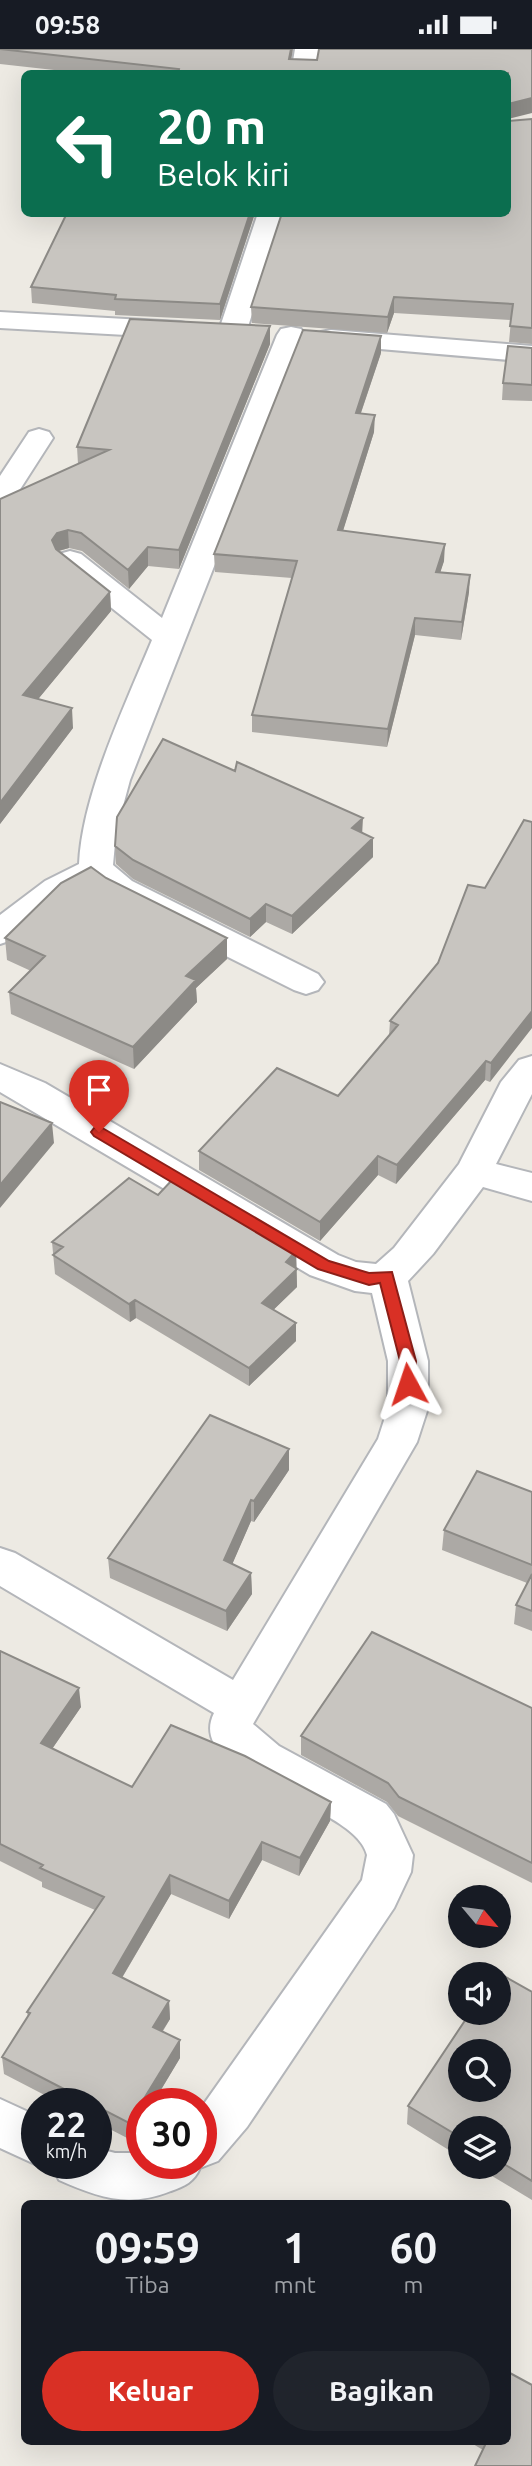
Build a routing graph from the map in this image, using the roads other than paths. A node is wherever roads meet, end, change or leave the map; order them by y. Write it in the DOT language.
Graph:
graph roads {
  1 [pos="307,49"];
  2 [pos="304,70"];
  3 [pos="271,217"];
  4 [pos="0,320"];
  5 [pos="261,334"];
  6 [pos="532,354"];
  7 [pos="39,438"];
  8 [pos="0,499"];
  9 [pos="70,559"];
  10 [pos="167,637"];
  11 [pos="96,869"];
  12 [pos="0,932"];
  13 [pos="306,982"];
  14 [pos="532,1069"];
  15 [pos="0,1077"];
  16 [pos="474,1171"];
  17 [pos="532,1187"];
  18 [pos="387,1276"];
  19 [pos="0,1565"];
  20 [pos="240,1706"];
  21 [pos="0,2122"];
  22 [pos="217,2126"];
  23 [pos="21,2133"];
  24 [pos="112,2177"];
  25 [pos="134,2179"];
  1 -- 2 [label="street"];
  3 -- 5 [label="street"];
  4 -- 5 [label="street"];
  5 -- 6 [label="street"];
  5 -- 10 [label="street"];
  7 -- 8 [label="street"];
  9 -- 10 [label="street"];
  10 -- 11 [label="street"];
  11 -- 12 [label="street"];
  11 -- 13 [label="street"];
  14 -- 16 [label="street"];
  15 -- 18 [label="street"];
  16 -- 17 [label="street"];
  16 -- 18 [label="street"];
  18 -- 20 [label="street"];
  19 -- 20 [label="street"];
  20 -- 22 [label="street"];
  21 -- 23 [label="street"];
  24 -- 25 [label="street"];
}
